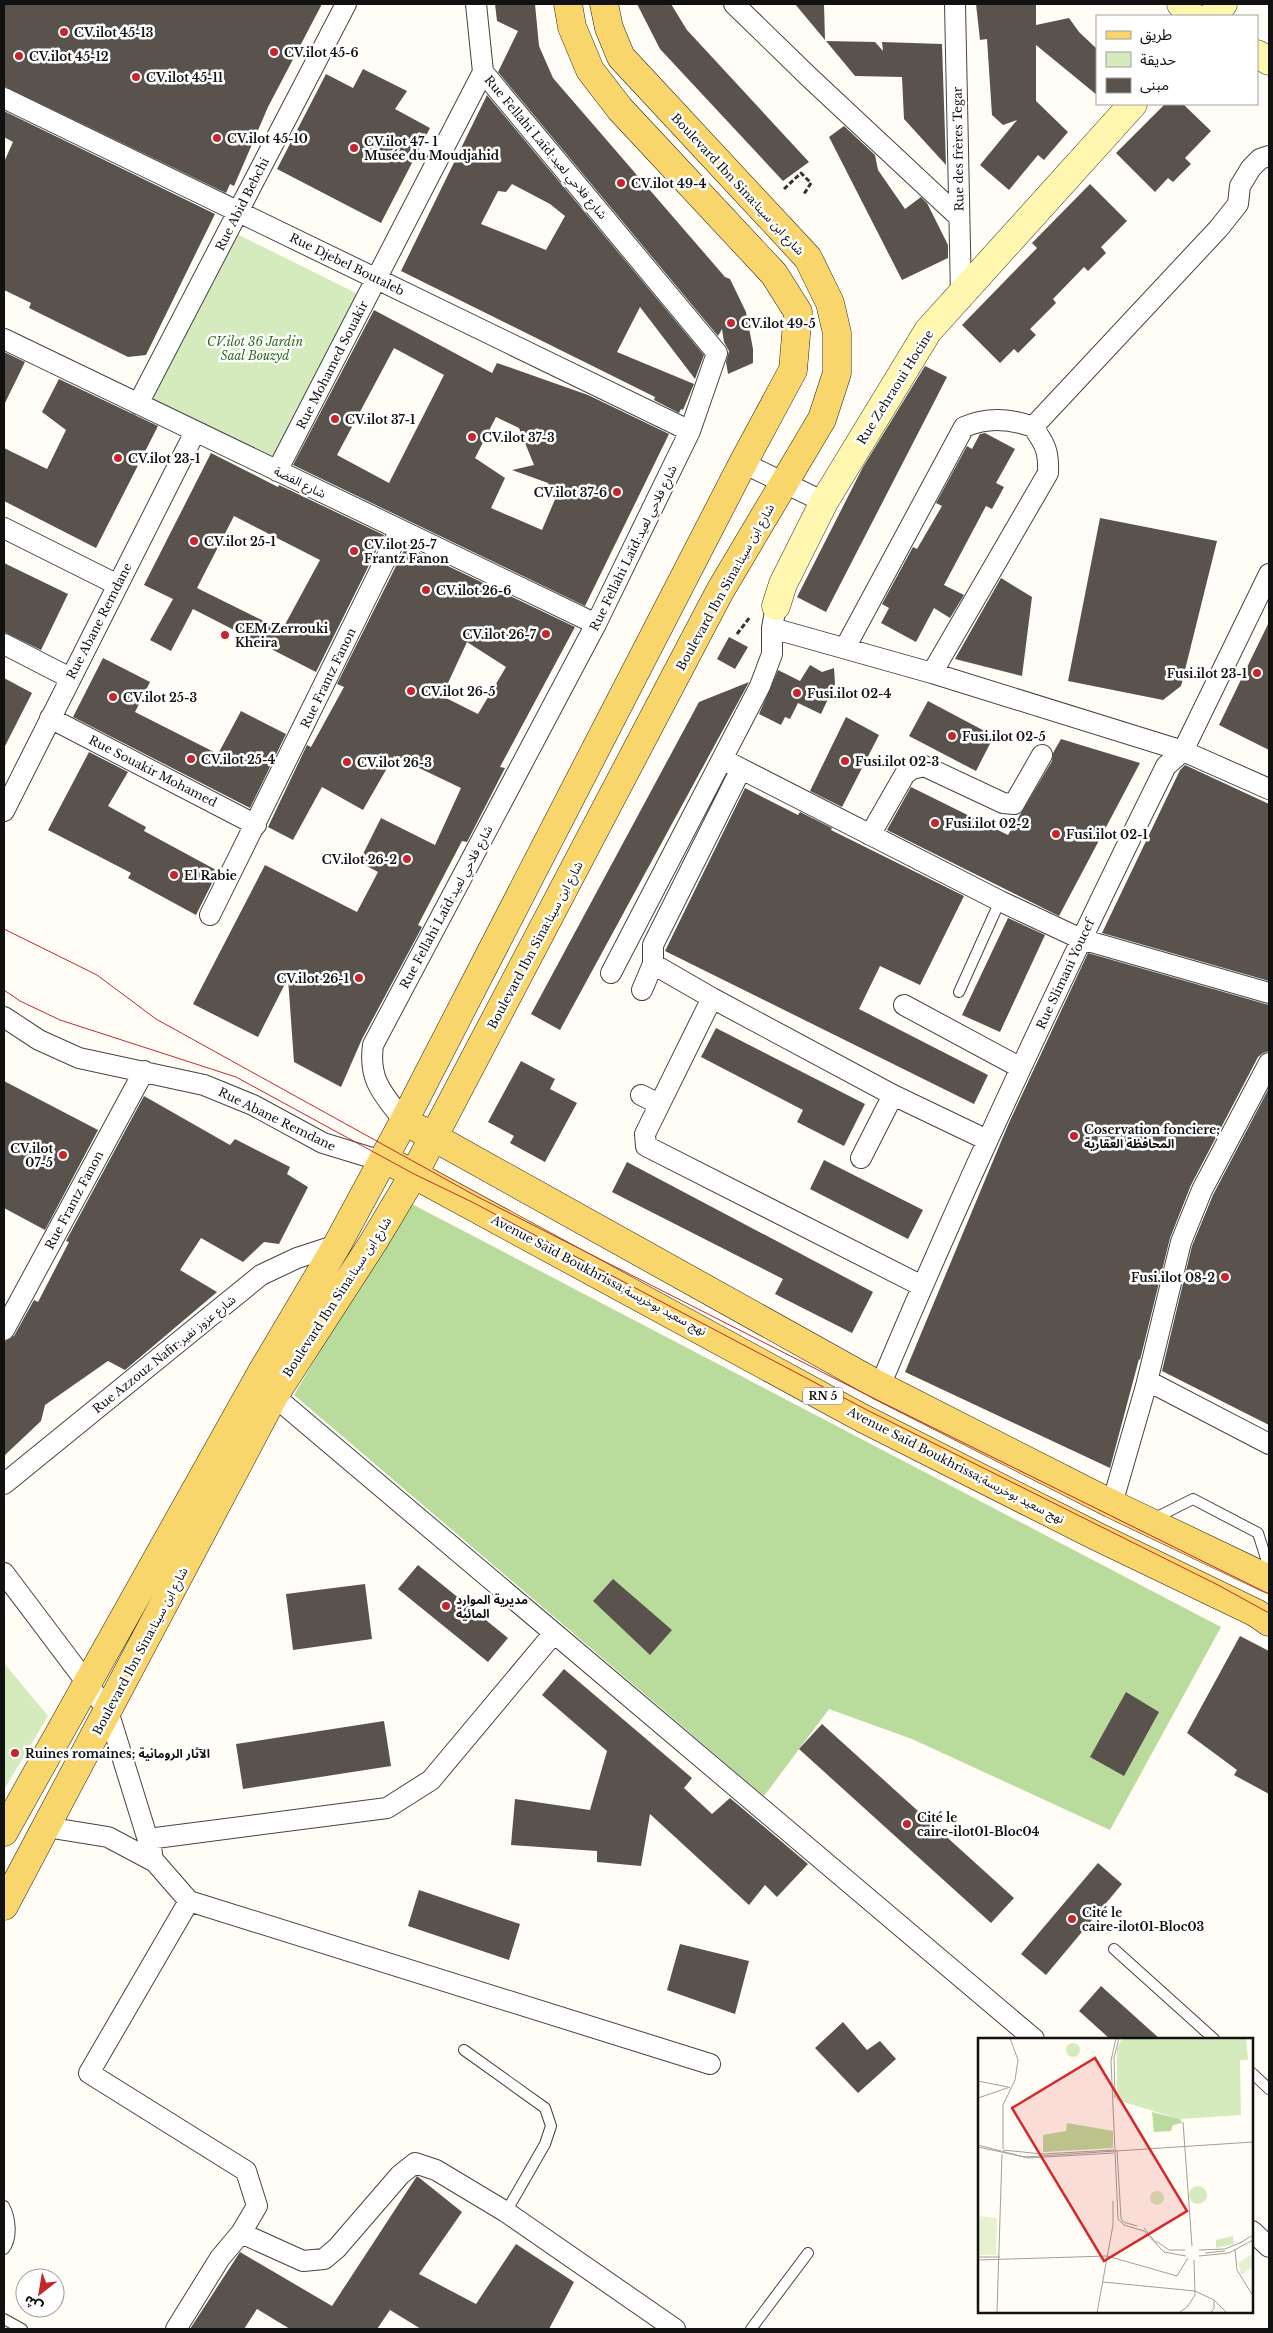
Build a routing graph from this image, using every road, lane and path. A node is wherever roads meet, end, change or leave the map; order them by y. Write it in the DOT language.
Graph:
graph roads {
  1 [pos="346,4"];
  2 [pos="476,4"];
  3 [pos="568,4"];
  4 [pos="604,4"];
  5 [pos="734,4"];
  6 [pos="955,4"];
  7 [pos="1181,4"];
  8 [pos="1223,4"];
  9 [pos="1191,15"];
  10 [pos="1213,15"];
  11 [pos="1258,55"];
  12 [pos="1269,61"];
  13 [pos="483,72"];
  14 [pos="4,98"];
  15 [pos="1132,105"];
  16 [pos="1269,156"];
  17 [pos="784,189"];
  18 [pos="804,194"];
  19 [pos="238,211"];
  20 [pos="959,217"];
  21 [pos="376,278"];
  22 [pos="961,294"];
  23 [pos="4,339"];
  24 [pos="138,404"];
  25 [pos="1033,427"];
  26 [pos="690,431"];
  27 [pos="195,432"];
  28 [pos="743,463"];
  29 [pos="277,471"];
  30 [pos="782,484"];
  31 [pos="824,502"];
  32 [pos="4,528"];
  33 [pos="400,530"];
  34 [pos="1269,574"];
  35 [pos="118,584"];
  36 [pos="768,615"];
  37 [pos="596,624"];
  38 [pos="736,634"];
  39 [pos="4,644"];
  40 [pos="845,648"];
  41 [pos="932,673"];
  42 [pos="70,678"];
  43 [pos="50,718"];
  44 [pos="1183,751"];
  45 [pos="1042,755"];
  46 [pos="724,760"];
  47 [pos="741,770"];
  48 [pos="1269,789"];
  49 [pos="4,809"];
  50 [pos="256,824"];
  51 [pos="870,835"];
  52 [pos="1000,901"];
  53 [pos="210,915"];
  54 [pos="1081,939"];
  55 [pos="654,964"];
  56 [pos="611,973"];
  57 [pos="642,990"];
  58 [pos="959,992"];
  59 [pos="1269,993"];
  60 [pos="712,998"];
  61 [pos="904,1005"];
  62 [pos="4,1017"];
  63 [pos="1269,1063"];
  64 [pos="1021,1068"];
  65 [pos="144,1071"];
  66 [pos="641,1095"];
  67 [pos="893,1095"];
  68 [pos="659,1104"];
  69 [pos="404,1121"];
  70 [pos="434,1137"];
  71 [pos="987,1140"];
  72 [pos="861,1158"];
  73 [pos="382,1161"];
  74 [pos="414,1174"];
  75 [pos="337,1245"];
  76 [pos="922,1286"];
  77 [pos="4,1330"];
  78 [pos="1148,1381"];
  79 [pos="267,1386"];
  80 [pos="880,1386"];
  81 [pos="1269,1444"];
  82 [pos="4,1484"];
  83 [pos="1112,1504"];
  84 [pos="1149,1521"];
  85 [pos="1269,1568"];
  86 [pos="4,1574"];
  87 [pos="1269,1579"];
  88 [pos="1269,1622"];
  89 [pos="554,1633"];
  90 [pos="91,1675"];
  91 [pos="108,1711"];
  92 [pos="46,1827"];
  93 [pos="4,1832"];
  94 [pos="148,1840"];
  95 [pos="155,1862"];
  96 [pos="190,1901"];
  97 [pos="4,1906"];
  98 [pos="1114,1949"];
  99 [pos="1033,2038"];
  100 [pos="1213,2038"];
  101 [pos="464,2050"];
  102 [pos="710,2064"];
  103 [pos="1253,2074"];
  104 [pos="1269,2089"];
  105 [pos="4,2206"];
  106 [pos="506,2212"];
  107 [pos="241,2232"];
  108 [pos="1253,2232"];
  109 [pos="1269,2247"];
  110 [pos="4,2249"];
  111 [pos="808,2253"];
  112 [pos="4,2319"];
  113 [pos="22,2329"];
  114 [pos="176,2329"];
  115 [pos="675,2329"];
  116 [pos="751,2329"];
  1 -- 19 [label="street, Rue Abid Bebchi"];
  2 -- 13 [label="street, Rue Fellahi Laïd;شارع فلاحي لعيد"];
  3 -- 28 [label="main road, Boulevard Ibn Sina:شارع ابن سينا"];
  4 -- 30 [label="main road, Boulevard Ibn Sina:شارع ابن سينا"];
  5 -- 20 [label="street"];
  6 -- 20 [label="street, Rue des frères Tegar"];
  7 -- 9 [label="street"];
  8 -- 10 [label="street"];
  11 -- 12 [label="street"];
  13 -- 21 [label="street, Rue Mohamed Souakir"];
  13 -- 26 [label="street, Rue Fellahi Laïd;شارع فلاحي لعيد"];
  14 -- 19 [label="street, Rue Djebel Boutaleb"];
  15 -- 22 [label="street, Rue Zehraoui Hocine"];
  16 -- 25 [label="street"];
  17 -- 18 [label="path"];
  19 -- 21 [label="street, Rue Djebel Boutaleb"];
  19 -- 24 [label="street, Rue Abid Bebchi"];
  20 -- 22 [label="street, Rue des frères Tegar"];
  21 -- 26 [label="street, Rue Djebel Boutaleb"];
  21 -- 29 [label="street, Rue Mohamed Souakir"];
  22 -- 31 [label="street, Rue Zehraoui Hocine"];
  23 -- 24 [label="street, شارع الفضة"];
  24 -- 27 [label="street, شارع الفضة"];
  25 -- 40 [label="street"];
  25 -- 41 [label="street"];
  26 -- 37 [label="street, Rue Fellahi Laïd;شارع فلاحي لعيد"];
  27 -- 29 [label="street, شارع الفضة"];
  27 -- 35 [label="street, Rue Abane Remdane"];
  28 -- 30 [label="street"];
  28 -- 69 [label="main road, Boulevard Ibn Sina:شارع ابن سينا"];
  29 -- 33 [label="street, شارع الفضة"];
  30 -- 31 [label="street"];
  30 -- 70 [label="main road, Boulevard Ibn Sina:شارع ابن سينا"];
  31 -- 36 [label="street, Rue Zehraoui Hocine"];
  32 -- 35 [label="street"];
  33 -- 37 [label="street, شارع الفضة"];
  33 -- 50 [label="street, Rue Frantz Fanon"];
  34 -- 44 [label="street, Rue Slimani Youcef"];
  35 -- 42 [label="street, Rue Abane Remdane"];
  36 -- 38 [label="path"];
  36 -- 40 [label="street"];
  36 -- 46 [label="street"];
  37 -- 69 [label="street, Rue Fellahi Laïd;شارع فلاحي لعيد"];
  39 -- 42 [label="street"];
  40 -- 41 [label="street"];
  41 -- 44 [label="street"];
  42 -- 43 [label="street, Rue Abane Remdane"];
  43 -- 49 [label="street, Rue Abane Remdane"];
  43 -- 50 [label="street, Rue Souakir Mohamed"];
  44 -- 48 [label="street"];
  44 -- 54 [label="street, Rue Slimani Youcef"];
  45 -- 51 [label="street"];
  46 -- 47 [label="street"];
  46 -- 56 [label="street"];
  47 -- 51 [label="street"];
  47 -- 55 [label="street"];
  50 -- 53 [label="street, Rue Frantz Fanon"];
  51 -- 52 [label="street"];
  52 -- 54 [label="street"];
  52 -- 58 [label="lane"];
  54 -- 59 [label="street"];
  54 -- 64 [label="street, Rue Slimani Youcef"];
  55 -- 57 [label="street"];
  55 -- 60 [label="street"];
  60 -- 67 [label="street"];
  60 -- 68 [label="street"];
  61 -- 64 [label="street"];
  62 -- 65 [label="street, Rue Abane Remdane"];
  63 -- 78 [label="street"];
  64 -- 71 [label="street, Rue Slimani Youcef"];
  65 -- 73 [label="street, Rue Abane Remdane"];
  65 -- 77 [label="street, Rue Frantz Fanon"];
  66 -- 68 [label="street"];
  67 -- 71 [label="street"];
  67 -- 72 [label="street"];
  68 -- 76 [label="street"];
  69 -- 70 [label="main road"];
  69 -- 73 [label="main road, Boulevard Ibn Sina:شارع ابن سينا"];
  70 -- 74 [label="main road, Boulevard Ibn Sina:شارع ابن سينا"];
  70 -- 80 [label="main road"];
  71 -- 76 [label="street, Rue Slimani Youcef"];
  73 -- 74 [label="main road, Avenue Saïd Boukhrissa;نهج سعيد بوخريسة / RN 5"];
  73 -- 75 [label="main road, Boulevard Ibn Sina:شارع ابن سينا"];
  74 -- 79 [label="main road, Boulevard Ibn Sina:شارع ابن سينا"];
  74 -- 88 [label="main road, Avenue Saïd Boukhrissa;نهج سعيد بوخريسة / RN 5"];
  75 -- 79 [label="main road, Boulevard Ibn Sina:شارع ابن سينا"];
  75 -- 82 [label="street, Rue Azzouz Nafir;شارع عزوز نفير"];
  76 -- 80 [label="street, Rue Slimani Youcef"];
  78 -- 81 [label="street"];
  78 -- 83 [label="street"];
  79 -- 89 [label="street"];
  79 -- 90 [label="main road, Boulevard Ibn Sina:شارع ابن سينا"];
  79 -- 91 [label="main road, Boulevard Ibn Sina:شارع ابن سينا"];
  80 -- 83 [label="main road"];
  83 -- 84 [label="main road"];
  84 -- 85 [label="lane"];
  84 -- 87 [label="main road"];
  86 -- 90 [label="street"];
  89 -- 94 [label="street"];
  89 -- 99 [label="street"];
  90 -- 91 [label="street"];
  90 -- 93 [label="main road, Boulevard Ibn Sina:شارع ابن سينا"];
  91 -- 92 [label="main road, Boulevard Ibn Sina:شارع ابن سينا"];
  91 -- 94 [label="street"];
  92 -- 95 [label="street"];
  92 -- 97 [label="main road, Boulevard Ibn Sina:شارع ابن سينا"];
  94 -- 95 [label="street"];
  95 -- 96 [label="street"];
  96 -- 102 [label="street"];
  96 -- 107 [label="street"];
  98 -- 100 [label="lane"];
  101 -- 106 [label="lane"];
  103 -- 104 [label="lane"];
  105 -- 110 [label="lane"];
  106 -- 107 [label="street"];
  106 -- 115 [label="street"];
  107 -- 114 [label="street"];
  108 -- 109 [label="street"];
  111 -- 116 [label="lane"];
  112 -- 113 [label="lane"];
}
